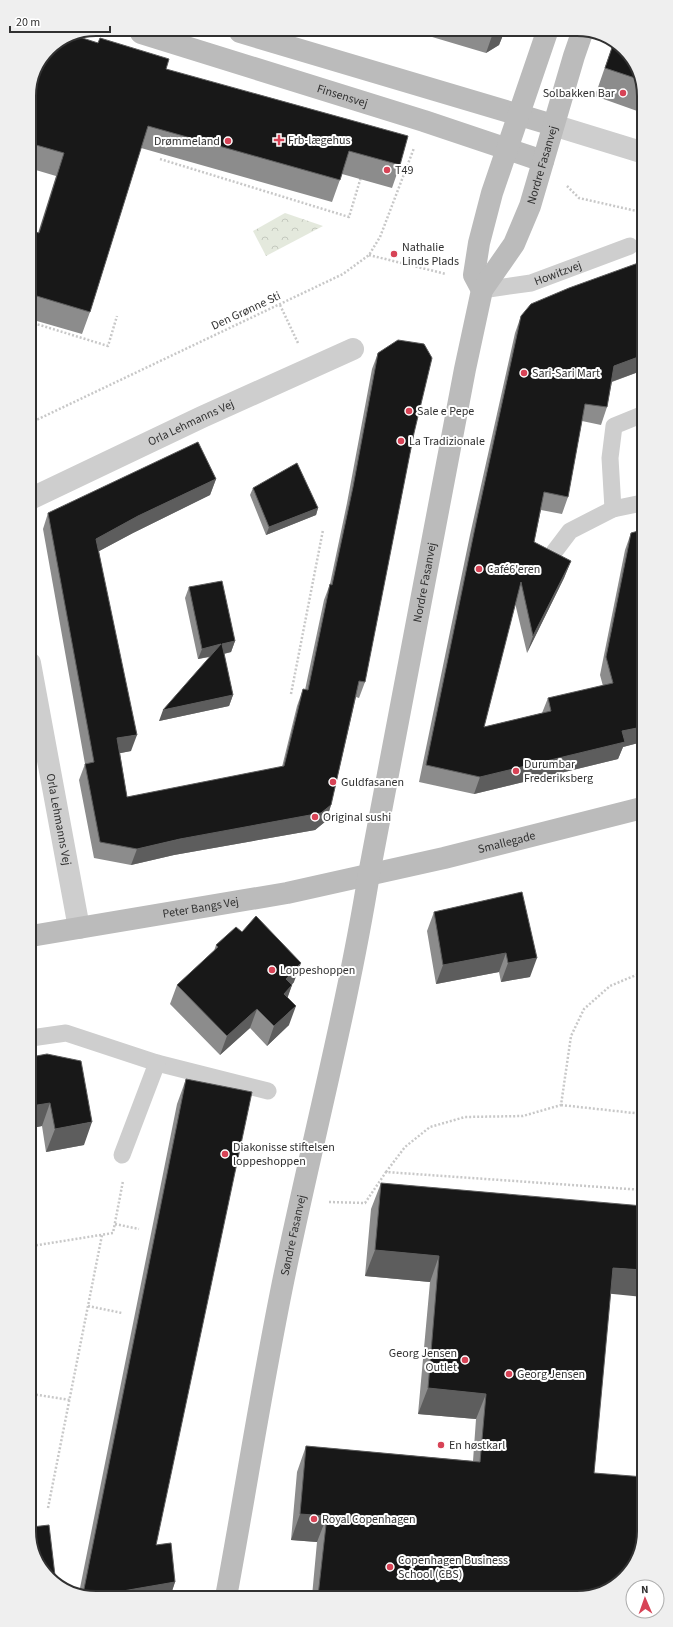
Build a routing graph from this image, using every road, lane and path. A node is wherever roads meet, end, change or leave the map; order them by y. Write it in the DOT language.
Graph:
graph roads {
  1 [pos="151,36"];
  2 [pos="250,36"];
  3 [pos="546,36"];
  4 [pos="581,36"];
  5 [pos="246,66"];
  6 [pos="519,114"];
  7 [pos="424,121"];
  8 [pos="553,125"];
  9 [pos="507,149"];
  10 [pos="637,151"];
  11 [pos="160,159"];
  12 [pos="543,161"];
  13 [pos="363,171"];
  14 [pos="637,211"];
  15 [pos="630,246"];
  16 [pos="369,255"];
  17 [pos="478,283"];
  18 [pos="280,305"];
  19 [pos="117,316"];
  20 [pos="36,324"];
  21 [pos="353,349"];
  22 [pos="310,367"];
  23 [pos="637,417"];
  24 [pos="36,420"];
  25 [pos="36,496"];
  26 [pos="637,504"];
  27 [pos="613,509"];
  28 [pos="323,530"];
  29 [pos="548,560"];
  30 [pos="291,694"];
  31 [pos="36,695"];
  32 [pos="637,809"];
  33 [pos="369,874"];
  34 [pos="79,928"];
  35 [pos="36,935"];
  36 [pos="637,975"];
  37 [pos="36,1037"];
  38 [pos="157,1063"];
  39 [pos="268,1091"];
  40 [pos="561,1105"];
  41 [pos="637,1113"];
  42 [pos="122,1155"];
  43 [pos="386,1172"];
  44 [pos="637,1190"];
  45 [pos="300,1202"];
  46 [pos="116,1224"];
  47 [pos="139,1229"];
  48 [pos="102,1235"];
  49 [pos="36,1245"];
  50 [pos="88,1306"];
  51 [pos="122,1313"];
  52 [pos="36,1395"];
  53 [pos="70,1400"];
  54 [pos="48,1508"];
  55 [pos="227,1591"];
  1 -- 5 [label="street, Finsensvej"];
  2 -- 5 [label="street"];
  2 -- 6 [label="street"];
  3 -- 6 [label="street, Nordre Fasanvej"];
  4 -- 8 [label="street, Nordre Fasanvej"];
  5 -- 7 [label="street, Finsensvej"];
  6 -- 8 [label="street"];
  6 -- 9 [label="street, Nordre Fasanvej"];
  7 -- 9 [label="street, Finsensvej"];
  7 -- 16 [label="path"];
  8 -- 10 [label="street"];
  8 -- 12 [label="street, Nordre Fasanvej"];
  9 -- 12 [label="street, Finsensvej"];
  9 -- 17 [label="street, Nordre Fasanvej"];
  11 -- 13 [label="path"];
  12 -- 14 [label="path"];
  12 -- 17 [label="street, Nordre Fasanvej"];
  15 -- 17 [label="lane, Howitzvej"];
  16 -- 17 [label="path"];
  16 -- 18 [label="path, Den Grønne Sti"];
  17 -- 33 [label="street, Nordre Fasanvej"];
  18 -- 22 [label="path"];
  18 -- 24 [label="path, Den Grønne Sti"];
  19 -- 20 [label="path"];
  21 -- 22 [label="street, Orla Lehmanns Vej"];
  22 -- 25 [label="street, Orla Lehmanns Vej"];
  23 -- 27 [label="lane"];
  26 -- 27 [label="lane"];
  27 -- 29 [label="lane"];
  28 -- 30 [label="path"];
  31 -- 34 [label="street, Orla Lehmanns Vej"];
  32 -- 33 [label="street, Smallegade"];
  33 -- 34 [label="street, Peter Bangs Vej"];
  33 -- 45 [label="street, Søndre Fasanvej"];
  34 -- 35 [label="street, Peter Bangs Vej"];
  36 -- 40 [label="path"];
  37 -- 38 [label="lane"];
  38 -- 39 [label="lane"];
  38 -- 42 [label="lane"];
  40 -- 41 [label="path"];
  40 -- 43 [label="path"];
  42 -- 46 [label="path"];
  43 -- 44 [label="path"];
  43 -- 45 [label="path"];
  45 -- 55 [label="street, Søndre Fasanvej"];
  46 -- 47 [label="path"];
  46 -- 48 [label="path"];
  48 -- 49 [label="path"];
  48 -- 50 [label="path"];
  50 -- 51 [label="path"];
  50 -- 53 [label="path"];
  52 -- 53 [label="path"];
  53 -- 54 [label="path"];
}
